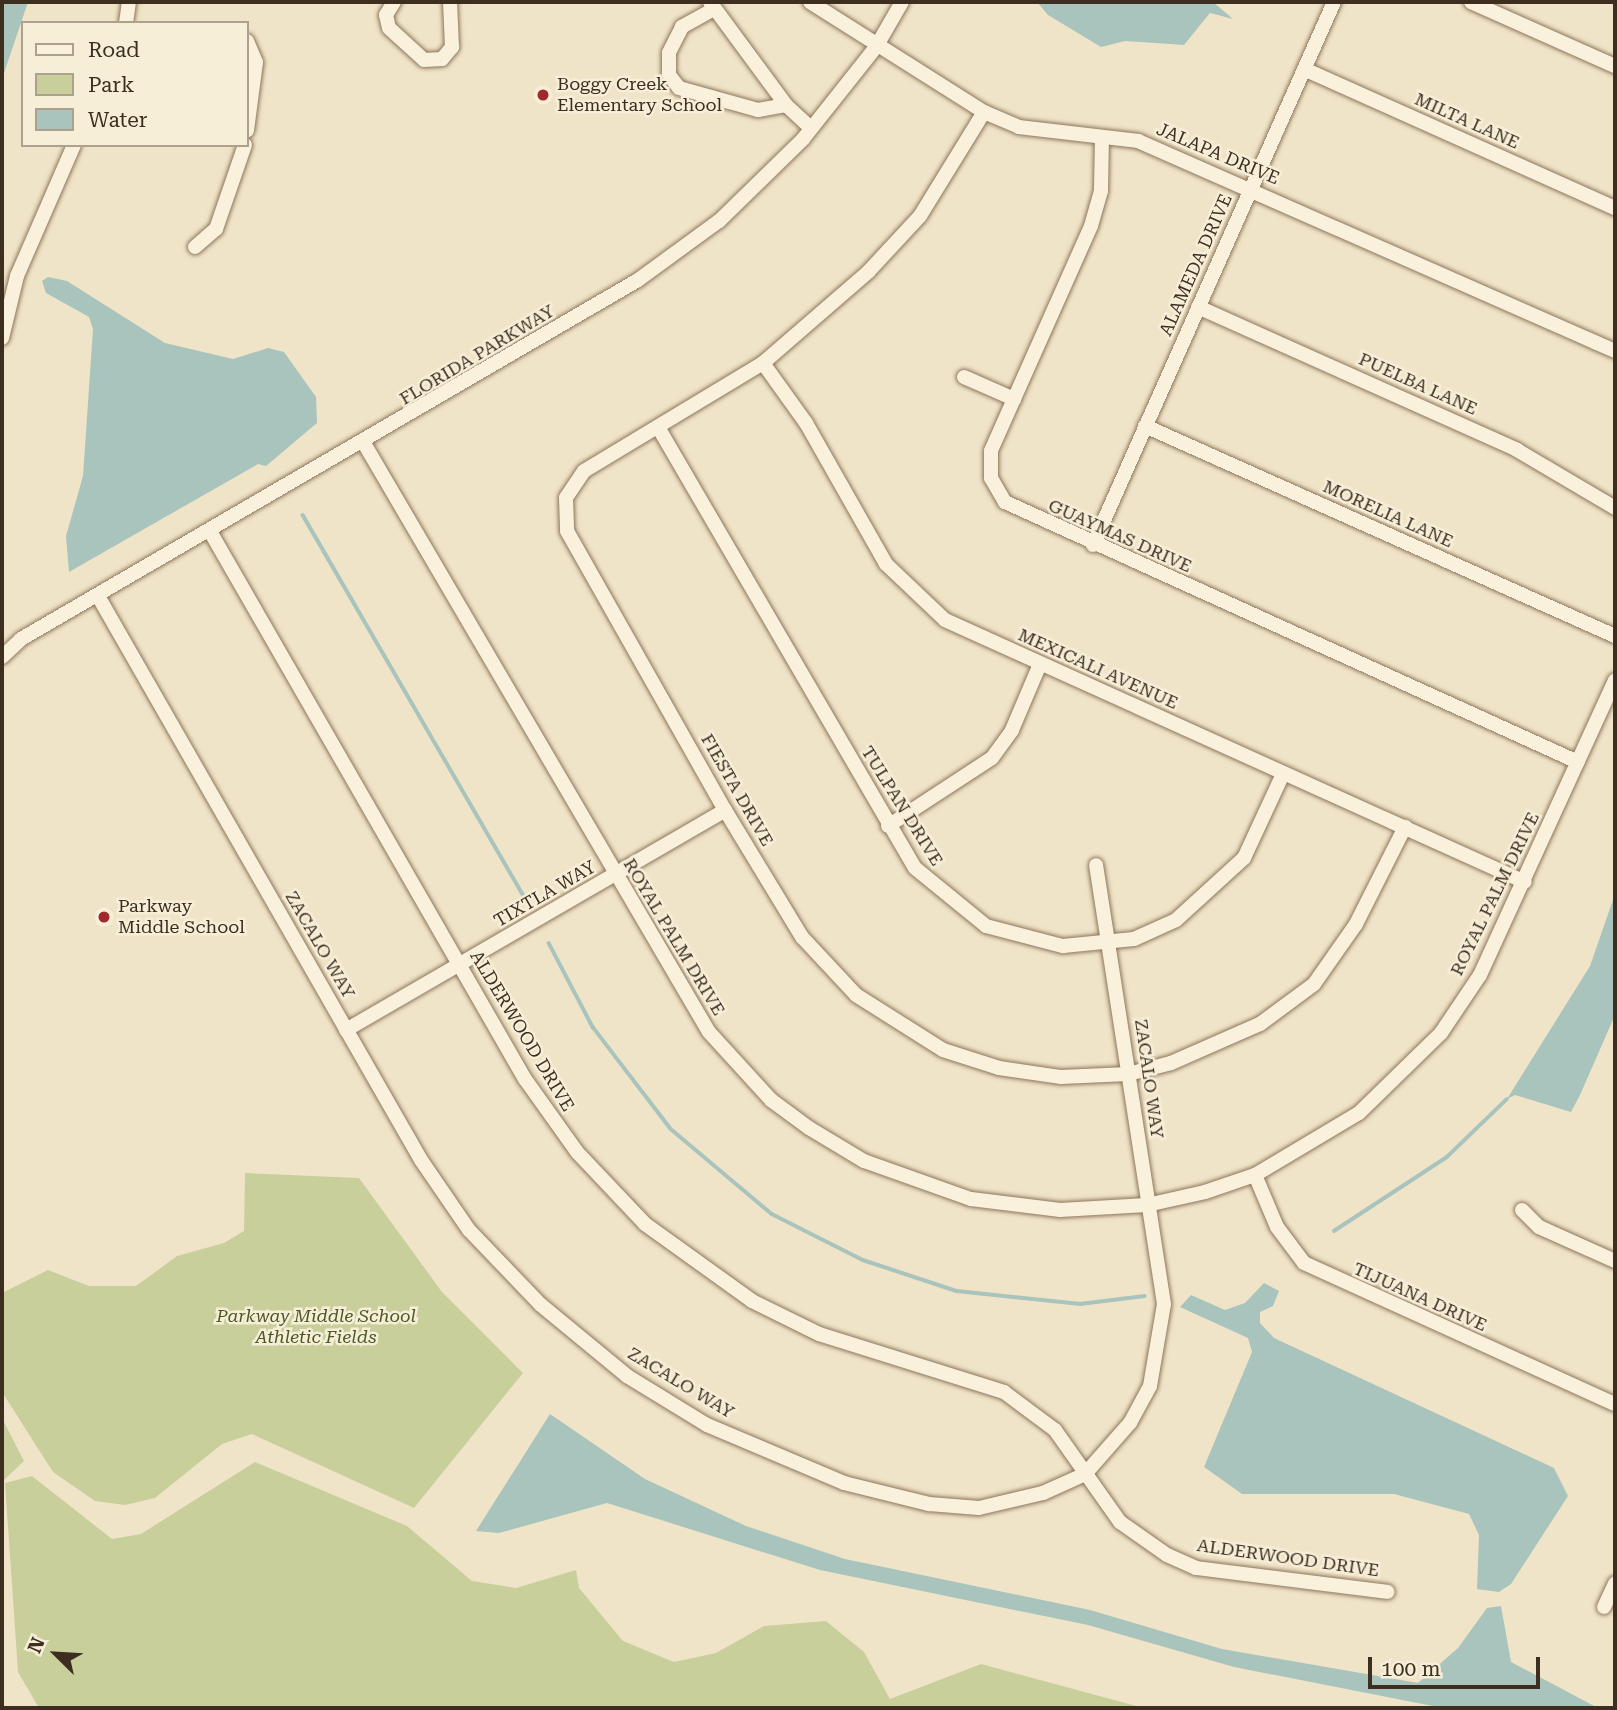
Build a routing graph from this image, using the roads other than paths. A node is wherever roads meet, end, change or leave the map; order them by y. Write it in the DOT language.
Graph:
graph roads {
  1 [pos="129,2"];
  2 [pos="394,2"];
  3 [pos="450,2"];
  4 [pos="810,2"];
  5 [pos="902,2"];
  6 [pos="1334,2"];
  7 [pos="1471,2"];
  8 [pos="712,5"];
  9 [pos="127,21"];
  10 [pos="248,43"];
  11 [pos="876,47"];
  12 [pos="1615,66"];
  13 [pos="1304,69"];
  14 [pos="786,105"];
  15 [pos="984,112"];
  16 [pos="248,122"];
  17 [pos="811,128"];
  18 [pos="1102,137"];
  19 [pos="73,147"];
  20 [pos="244,147"];
  21 [pos="1251,189"];
  22 [pos="1615,208"];
  23 [pos="195,247"];
  24 [pos="1198,307"];
  25 [pos="2,338"];
  26 [pos="1615,351"];
  27 [pos="763,363"];
  28 [pos="964,377"];
  29 [pos="1014,399"];
  30 [pos="1145,426"];
  31 [pos="658,428"];
  32 [pos="365,444"];
  33 [pos="1615,508"];
  34 [pos="211,533"];
  35 [pos="1093,545"];
  36 [pos="97,596"];
  37 [pos="1615,636"];
  38 [pos="2,657"];
  39 [pos="1040,664"];
  40 [pos="1615,680"];
  41 [pos="1578,762"];
  42 [pos="1283,774"];
  43 [pos="725,810"];
  44 [pos="888,826"];
  45 [pos="1405,827"];
  46 [pos="1096,865"];
  47 [pos="615,876"];
  48 [pos="1525,882"];
  49 [pos="1110,943"];
  50 [pos="461,966"];
  51 [pos="346,1030"];
  52 [pos="1128,1074"];
  53 [pos="1255,1175"];
  54 [pos="1147,1205"];
  55 [pos="1522,1210"];
  56 [pos="1615,1261"];
  57 [pos="1615,1404"];
  58 [pos="1085,1474"];
  59 [pos="1615,1583"];
  60 [pos="1388,1592"];
  61 [pos="1604,1608"];
  1 -- 9 [label="street"];
  2 -- 3 [label="street"];
  4 -- 11 [label="street, JALAPA DRIVE"];
  5 -- 11 [label="street, FLORIDA PARKWAY"];
  6 -- 13 [label="street, ALAMEDA DRIVE"];
  7 -- 12 [label="street"];
  8 -- 14 [label="street"];
  8 -- 14 [label="street"];
  10 -- 16 [label="street"];
  11 -- 15 [label="street, JALAPA DRIVE"];
  11 -- 17 [label="street, FLORIDA PARKWAY"];
  13 -- 21 [label="street, ALAMEDA DRIVE"];
  13 -- 22 [label="street, MILTA LANE"];
  14 -- 17 [label="street"];
  15 -- 18 [label="street, JALAPA DRIVE"];
  15 -- 27 [label="street, FIESTA DRIVE"];
  17 -- 32 [label="street, FLORIDA PARKWAY"];
  18 -- 21 [label="street, JALAPA DRIVE"];
  18 -- 29 [label="street, GUAYMAS DRIVE"];
  19 -- 25 [label="street"];
  20 -- 23 [label="street"];
  21 -- 24 [label="street, ALAMEDA DRIVE"];
  21 -- 26 [label="street, JALAPA DRIVE"];
  24 -- 30 [label="street, ALAMEDA DRIVE"];
  24 -- 33 [label="street, PUELBA LANE"];
  27 -- 31 [label="street, FIESTA DRIVE"];
  27 -- 39 [label="street, MEXICALI AVENUE"];
  28 -- 29 [label="street"];
  29 -- 35 [label="street, GUAYMAS DRIVE"];
  30 -- 35 [label="street, ALAMEDA DRIVE"];
  30 -- 37 [label="street, MORELIA LANE"];
  31 -- 43 [label="street, FIESTA DRIVE"];
  31 -- 44 [label="street, TULPAN DRIVE"];
  32 -- 34 [label="street, FLORIDA PARKWAY"];
  32 -- 47 [label="street, ROYAL PALM DRIVE"];
  34 -- 36 [label="street, FLORIDA PARKWAY"];
  34 -- 50 [label="street, ALDERWOOD DRIVE"];
  35 -- 41 [label="street, GUAYMAS DRIVE"];
  36 -- 38 [label="street, FLORIDA PARKWAY"];
  36 -- 51 [label="street, ZACALO WAY"];
  39 -- 42 [label="street, MEXICALI AVENUE"];
  39 -- 44 [label="street"];
  40 -- 41 [label="street, ROYAL PALM DRIVE"];
  41 -- 48 [label="street, ROYAL PALM DRIVE"];
  42 -- 45 [label="street, MEXICALI AVENUE"];
  42 -- 49 [label="street, TULPAN DRIVE"];
  43 -- 47 [label="street, TIXTLA WAY"];
  43 -- 52 [label="street, FIESTA DRIVE"];
  44 -- 49 [label="street, TULPAN DRIVE"];
  45 -- 48 [label="street, MEXICALI AVENUE"];
  45 -- 52 [label="street, FIESTA DRIVE"];
  46 -- 49 [label="street, ZACALO WAY"];
  47 -- 50 [label="street, TIXTLA WAY"];
  47 -- 54 [label="street, ROYAL PALM DRIVE"];
  48 -- 53 [label="street, ROYAL PALM DRIVE"];
  49 -- 52 [label="street, ZACALO WAY"];
  50 -- 51 [label="street, TIXTLA WAY"];
  50 -- 58 [label="street, ALDERWOOD DRIVE"];
  51 -- 58 [label="street, ZACALO WAY"];
  52 -- 54 [label="street, ZACALO WAY"];
  53 -- 54 [label="street, ROYAL PALM DRIVE"];
  53 -- 57 [label="street, TIJUANA DRIVE"];
  54 -- 58 [label="street, ZACALO WAY"];
  55 -- 56 [label="street"];
  58 -- 60 [label="street, ALDERWOOD DRIVE"];
  59 -- 61 [label="street"];
}
